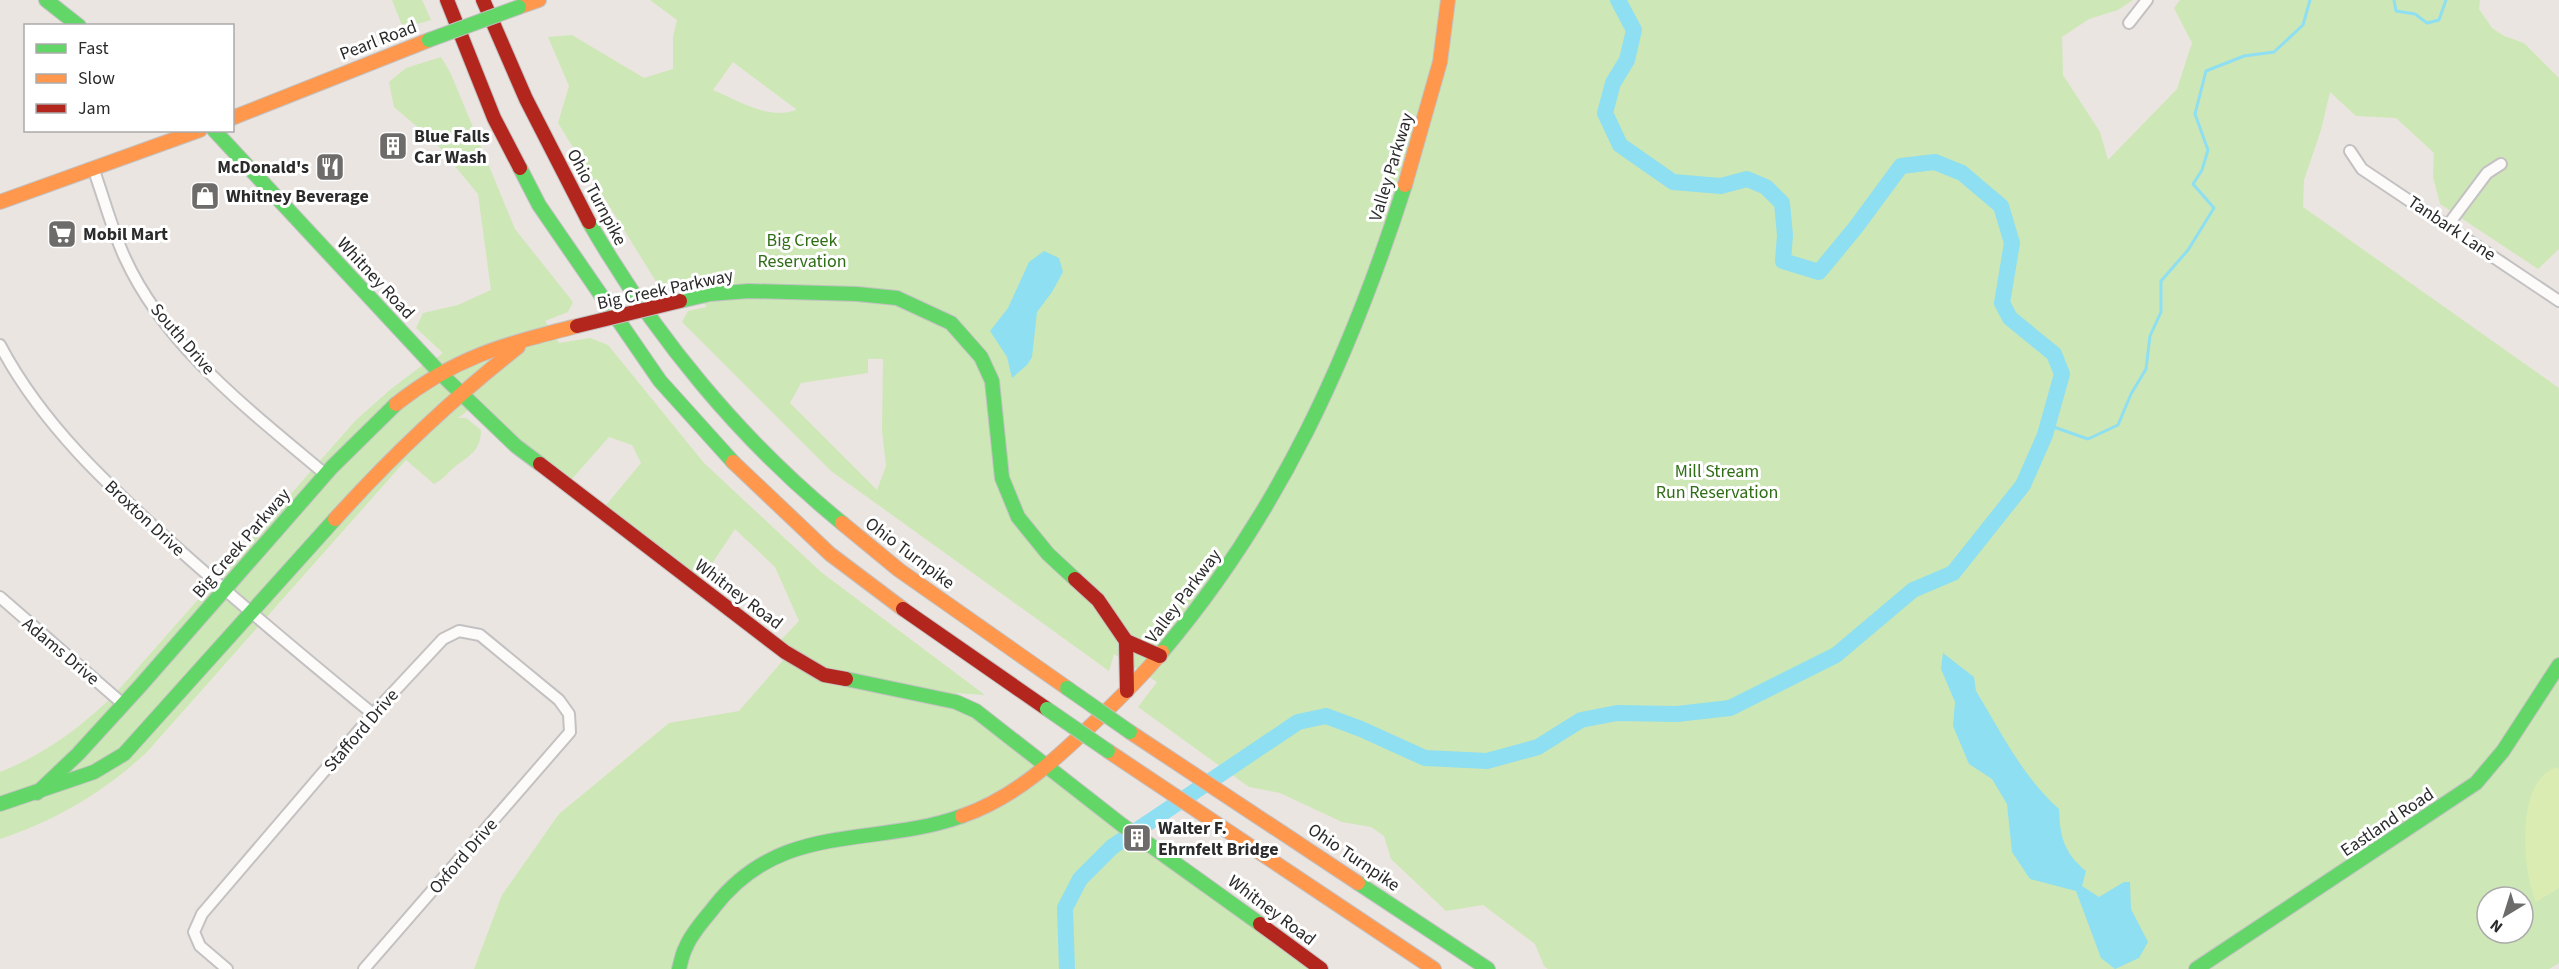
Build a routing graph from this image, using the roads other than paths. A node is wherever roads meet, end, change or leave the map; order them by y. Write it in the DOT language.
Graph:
graph roads {
  1 [pos="46,0"];
  2 [pos="447,0"];
  3 [pos="483,0"];
  4 [pos="539,0"];
  5 [pos="1448,0"];
  6 [pos="2147,0"];
  7 [pos="2129,23"];
  8 [pos="76,24"];
  9 [pos="234,117"];
  10 [pos="194,132"];
  11 [pos="216,132"];
  12 [pos="2350,151"];
  13 [pos="2501,164"];
  14 [pos="93,168"];
  15 [pos="0,202"];
  16 [pos="2448,225"];
  17 [pos="2559,301"];
  18 [pos="531,338"];
  19 [pos="0,345"];
  20 [pos="440,373"];
  21 [pos="461,394"];
  22 [pos="325,474"];
  23 [pos="225,591"];
  24 [pos="0,597"];
  25 [pos="251,614"];
  26 [pos="1126,641"];
  27 [pos="1160,656"];
  28 [pos="2559,665"];
  29 [pos="1127,691"];
  30 [pos="123,704"];
  31 [pos="373,714"];
  32 [pos="561,743"];
  33 [pos="1047,766"];
  34 [pos="37,793"];
  35 [pos="0,804"];
  36 [pos="227,969"];
  37 [pos="364,969"];
  38 [pos="679,969"];
  39 [pos="1321,969"];
  40 [pos="1434,969"];
  41 [pos="1488,969"];
  42 [pos="2196,969"];
  1 -- 8 [label="main road"];
  2 -- 40 [label="main road, bridge"];
  3 -- 41 [label="main road, Ohio Turnpike, bridge"];
  4 -- 9 [label="main road, Pearl Road, bridge"];
  5 -- 27 [label="main road, Valley Parkway"];
  6 -- 7 [label="street"];
  10 -- 14 [label="main road"];
  11 -- 20 [label="main road, Whitney Road"];
  12 -- 16 [label="street, Tanbark Lane"];
  13 -- 16 [label="street"];
  14 -- 15 [label="main road"];
  14 -- 22 [label="street, South Drive"];
  16 -- 17 [label="street, Tanbark Lane"];
  18 -- 20 [label="main road, Big Creek Parkway"];
  18 -- 21 [label="main road, Big Creek Parkway"];
  18 -- 26 [label="main road, Big Creek Parkway, bridge"];
  19 -- 23 [label="street, Broxton Drive"];
  20 -- 21 [label="main road, Whitney Road"];
  20 -- 22 [label="main road, Big Creek Parkway"];
  21 -- 25 [label="main road, Big Creek Parkway"];
  21 -- 33 [label="main road, Whitney Road"];
  22 -- 23 [label="main road, Big Creek Parkway"];
  23 -- 25 [label="street, Broxton Drive"];
  23 -- 30 [label="main road, Big Creek Parkway"];
  24 -- 30 [label="street, Adams Drive"];
  25 -- 31 [label="street, Broxton Drive"];
  25 -- 34 [label="main road, Big Creek Parkway"];
  26 -- 27 [label="main road"];
  26 -- 29 [label="main road"];
  27 -- 29 [label="main road, Valley Parkway"];
  28 -- 42 [label="main road, Eastland Road"];
  29 -- 33 [label="main road, Valley Parkway"];
  30 -- 34 [label="main road, Big Creek Parkway"];
  31 -- 32 [label="street, Stafford Drive"];
  31 -- 36 [label="street, Stafford Drive"];
  32 -- 37 [label="street, Oxford Drive"];
  33 -- 38 [label="main road, Valley Parkway"];
  33 -- 39 [label="main road, Whitney Road"];
  34 -- 35 [label="main road, Big Creek Parkway"];
}
